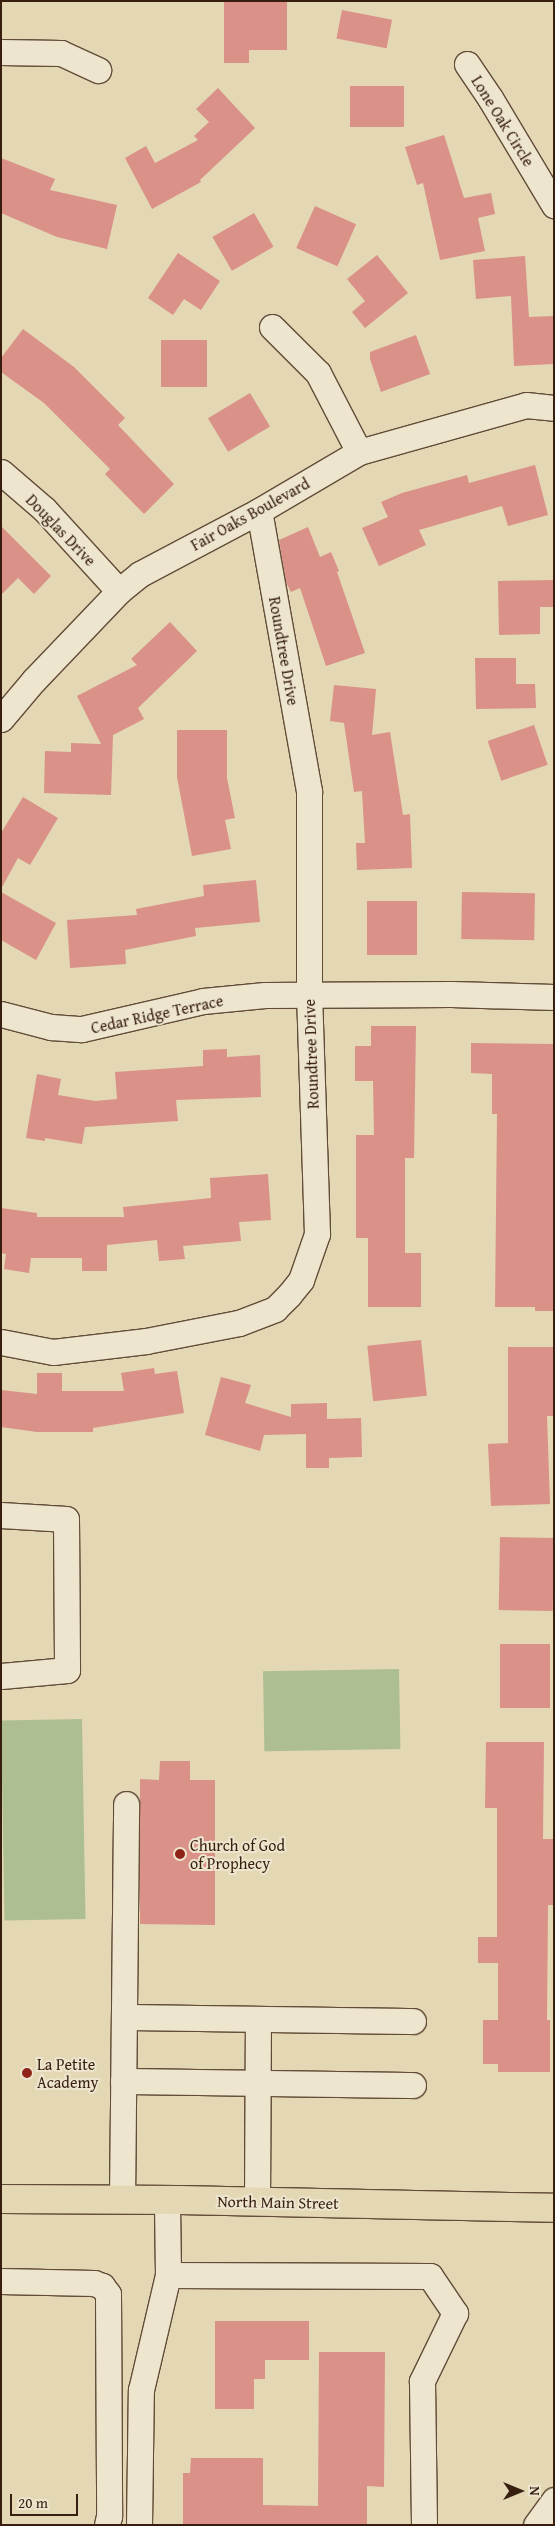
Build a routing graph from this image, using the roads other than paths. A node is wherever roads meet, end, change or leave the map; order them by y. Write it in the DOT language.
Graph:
graph roads {
  1 [pos="1,52"];
  2 [pos="466,64"];
  3 [pos="98,70"];
  4 [pos="554,204"];
  5 [pos="272,327"];
  6 [pos="554,408"];
  7 [pos="359,452"];
  8 [pos="1,472"];
  9 [pos="259,511"];
  10 [pos="119,591"];
  11 [pos="1,719"];
  12 [pos="309,994"];
  13 [pos="554,997"];
  14 [pos="1,1014"];
  15 [pos="1,1342"];
  16 [pos="1,1515"];
  17 [pos="1,1676"];
  18 [pos="126,1804"];
  19 [pos="124,2017"];
  20 [pos="258,2019"];
  21 [pos="413,2021"];
  22 [pos="123,2081"];
  23 [pos="256,2083"];
  24 [pos="413,2085"];
  25 [pos="1,2199"];
  26 [pos="122,2200"];
  27 [pos="167,2200"];
  28 [pos="257,2202"];
  29 [pos="554,2208"];
  30 [pos="168,2275"];
  31 [pos="1,2281"];
  32 [pos="554,2500"];
  33 [pos="107,2525"];
  34 [pos="140,2525"];
  35 [pos="424,2525"];
  36 [pos="536,2525"];
  1 -- 3 [label="street"];
  2 -- 4 [label="street, Lone Oak Circle"];
  5 -- 7 [label="street"];
  6 -- 7 [label="street, Fair Oaks Boulevard"];
  7 -- 9 [label="street, Fair Oaks Boulevard"];
  8 -- 10 [label="street, Douglas Drive"];
  9 -- 10 [label="street, Fair Oaks Boulevard"];
  9 -- 12 [label="street, Roundtree Drive"];
  10 -- 11 [label="street, Fair Oaks Boulevard"];
  12 -- 13 [label="street, Cedar Ridge Terrace"];
  12 -- 14 [label="street, Cedar Ridge Terrace"];
  12 -- 15 [label="street, Roundtree Drive"];
  16 -- 17 [label="street"];
  18 -- 19 [label="street"];
  19 -- 20 [label="street"];
  19 -- 22 [label="street"];
  20 -- 21 [label="street"];
  20 -- 23 [label="street"];
  22 -- 23 [label="street"];
  22 -- 26 [label="street"];
  23 -- 24 [label="street"];
  23 -- 28 [label="street"];
  25 -- 26 [label="main road, North Main Street"];
  26 -- 27 [label="main road, North Main Street"];
  27 -- 28 [label="main road, North Main Street"];
  27 -- 30 [label="street"];
  28 -- 29 [label="main road, North Main Street"];
  30 -- 34 [label="street"];
  30 -- 35 [label="street"];
  31 -- 33 [label="street"];
  32 -- 36 [label="street"];
}
